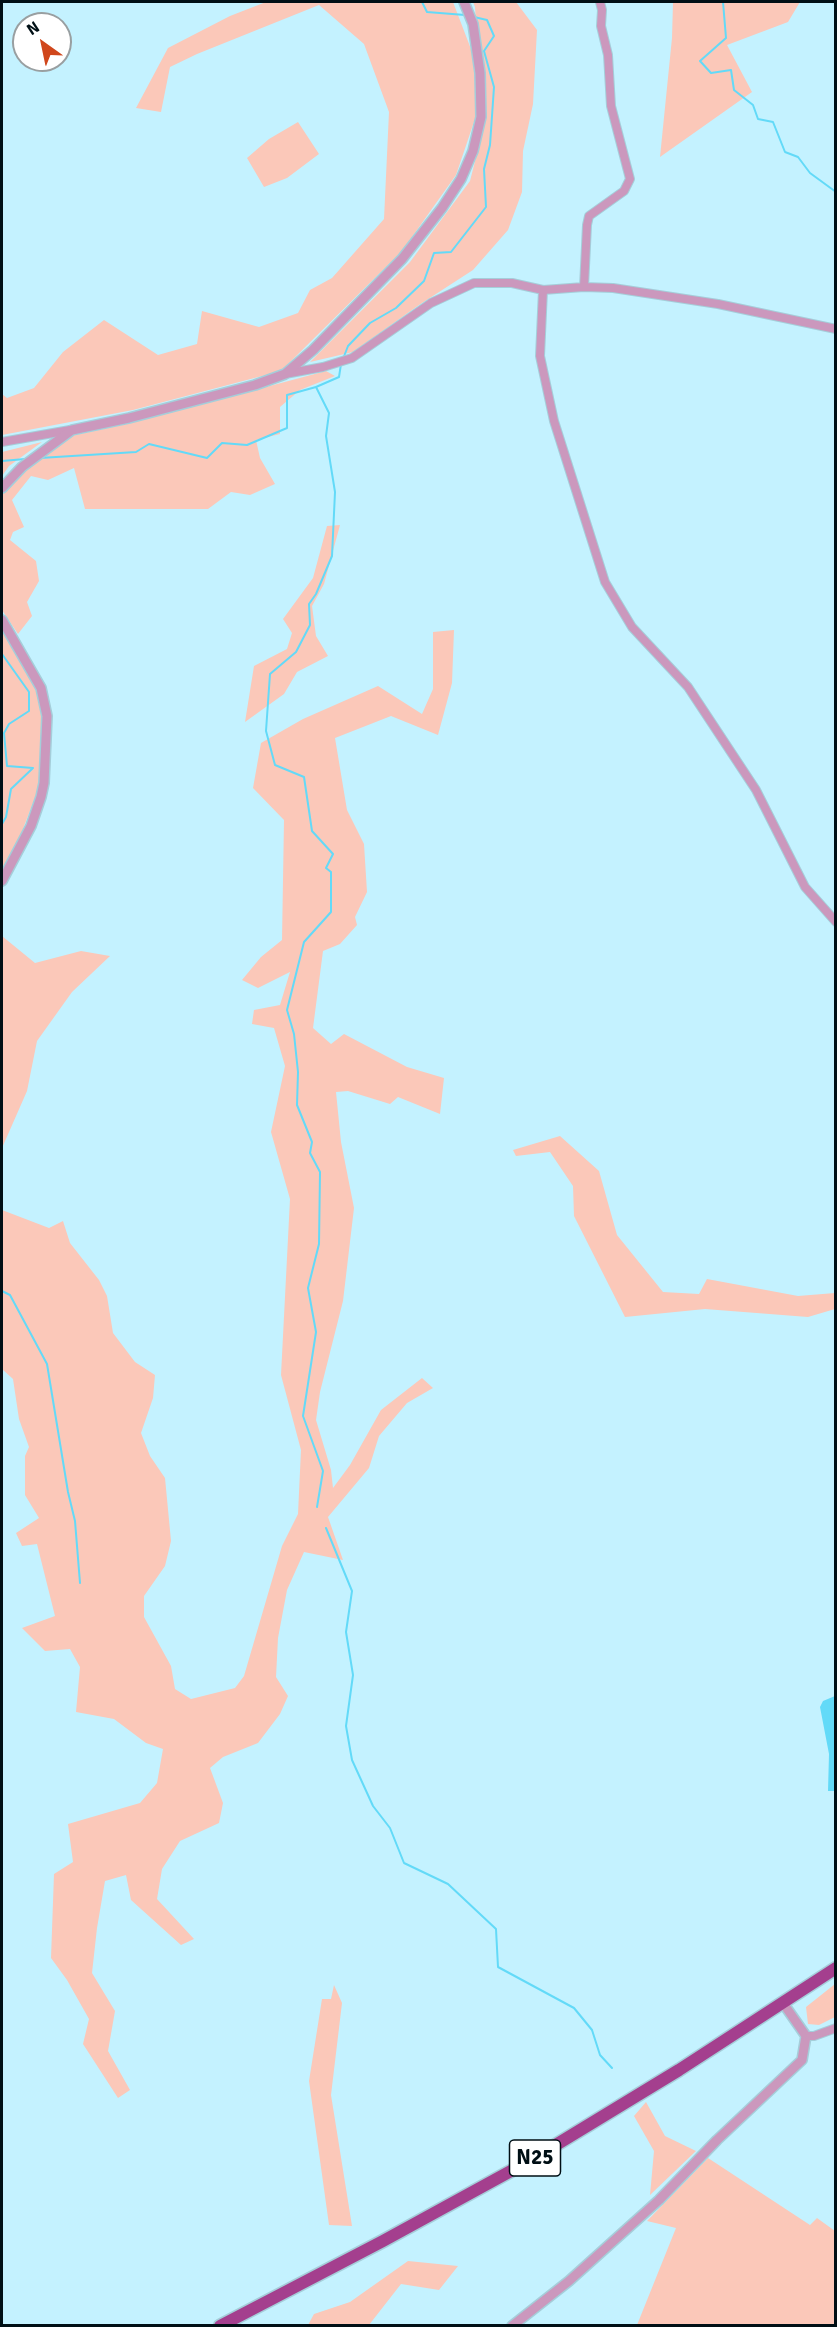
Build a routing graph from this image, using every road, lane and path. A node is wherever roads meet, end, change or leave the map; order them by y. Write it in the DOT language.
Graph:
graph roads {
  1 [pos="600,2"];
  2 [pos="465,4"];
  3 [pos="584,287"];
  4 [pos="543,290"];
  5 [pos="836,328"];
  6 [pos="285,374"];
  7 [pos="72,430"];
  8 [pos="2,442"];
  9 [pos="2,488"];
  10 [pos="2,620"];
  11 [pos="2,881"];
  12 [pos="836,922"];
  13 [pos="836,1968"];
  14 [pos="783,2003"];
  15 [pos="836,2028"];
  16 [pos="806,2036"];
  17 [pos="220,2325"];
  18 [pos="512,2325"];
  1 -- 3 [label="street"];
  2 -- 6 [label="street"];
  3 -- 4 [label="street"];
  3 -- 5 [label="street"];
  4 -- 6 [label="street"];
  4 -- 12 [label="street"];
  6 -- 7 [label="street"];
  7 -- 8 [label="street"];
  7 -- 9 [label="street"];
  10 -- 11 [label="street"];
  13 -- 14 [label="highway, N25"];
  14 -- 16 [label="street"];
  14 -- 17 [label="highway, N25"];
  15 -- 16 [label="street"];
  16 -- 18 [label="street"];
}
